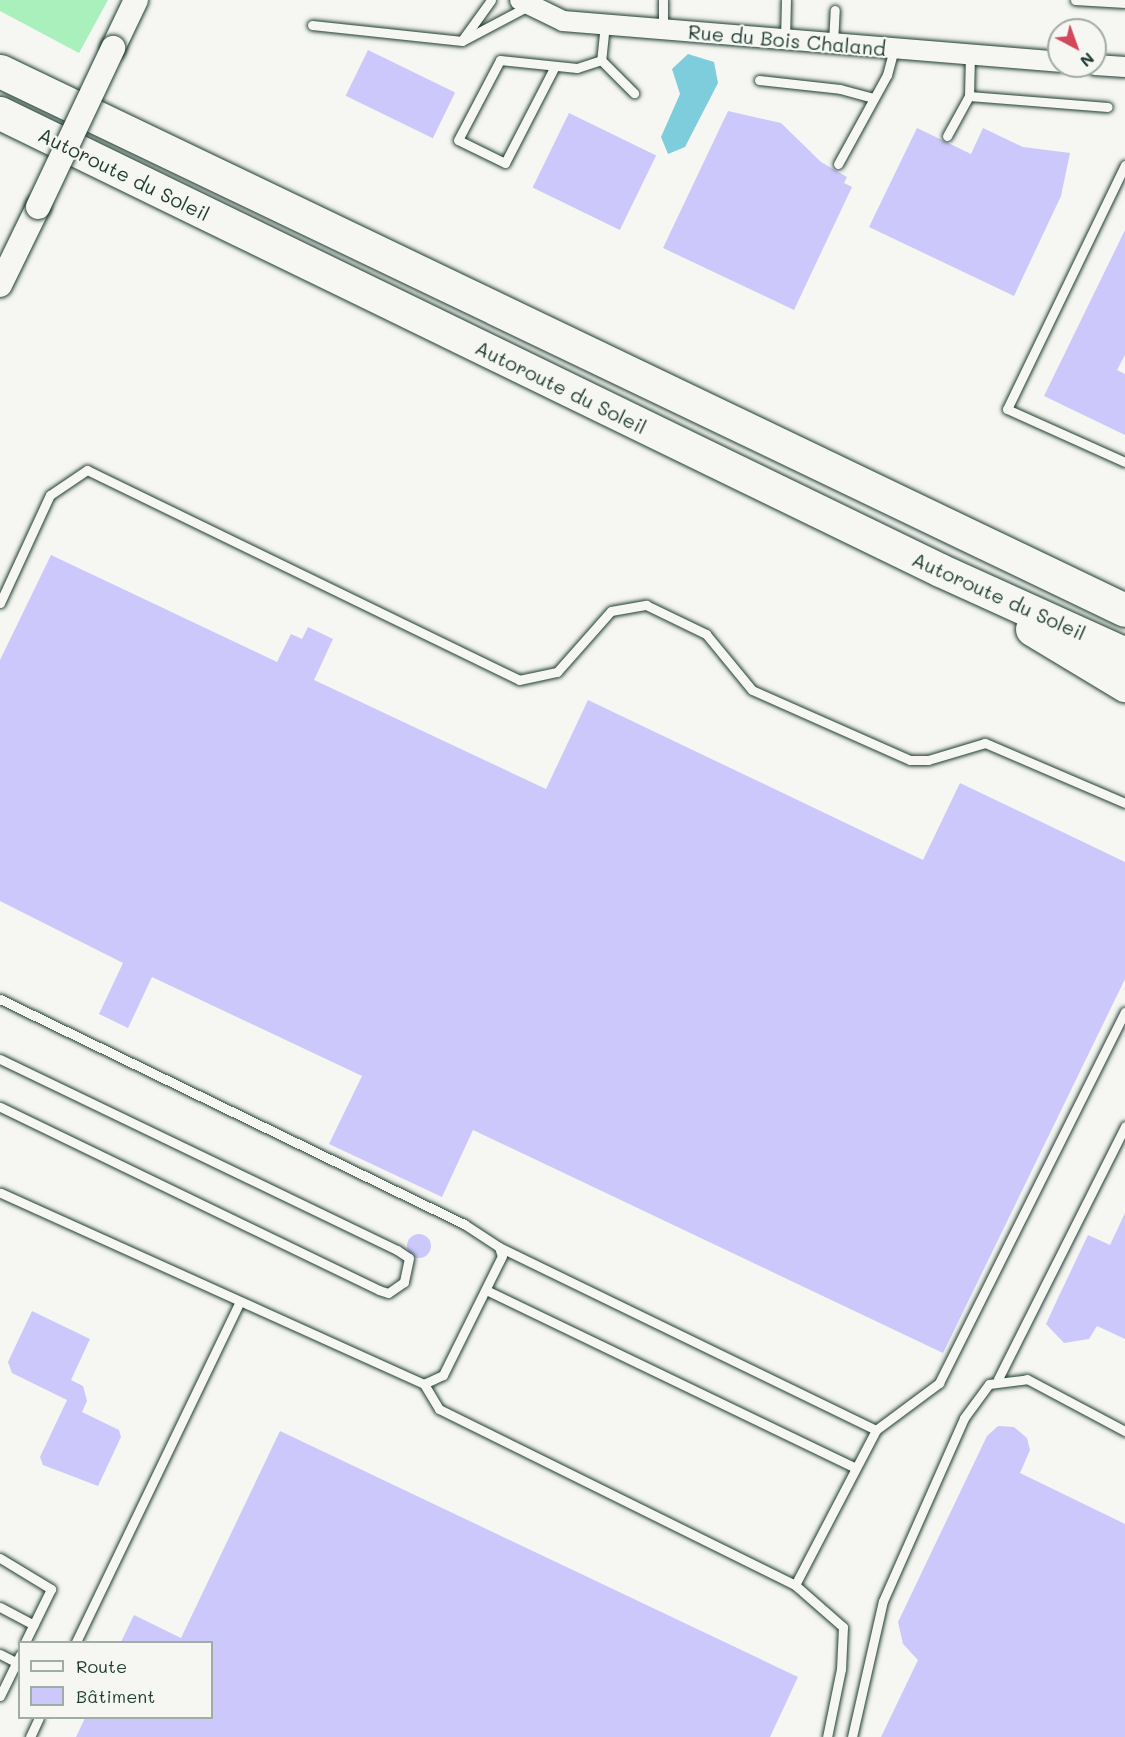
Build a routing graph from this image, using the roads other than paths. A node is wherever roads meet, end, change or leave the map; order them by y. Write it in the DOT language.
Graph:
graph roads {
  1 [pos="136,0"];
  2 [pos="491,0"];
  3 [pos="663,0"];
  4 [pos="786,0"];
  5 [pos="1075,0"];
  6 [pos="524,3"];
  7 [pos="1125,3"];
  8 [pos="835,10"];
  9 [pos="605,24"];
  10 [pos="312,25"];
  11 [pos="663,29"];
  12 [pos="785,39"];
  13 [pos="462,41"];
  14 [pos="832,43"];
  15 [pos="894,48"];
  16 [pos="970,54"];
  17 [pos="601,60"];
  18 [pos="1047,61"];
  19 [pos="555,66"];
  20 [pos="1107,66"];
  21 [pos="1125,67"];
  22 [pos="0,71"];
  23 [pos="759,80"];
  24 [pos="634,93"];
  25 [pos="969,96"];
  26 [pos="874,98"];
  27 [pos="1108,107"];
  28 [pos="0,113"];
  29 [pos="947,136"];
  30 [pos="838,164"];
  31 [pos="1125,165"];
  32 [pos="0,285"];
  33 [pos="1125,462"];
  34 [pos="940,570"];
  35 [pos="0,603"];
  36 [pos="1125,610"];
  37 [pos="1125,654"];
  38 [pos="1125,685"];
  39 [pos="1125,803"];
  40 [pos="0,999"];
  41 [pos="1125,1012"];
  42 [pos="0,1059"];
  43 [pos="0,1107"];
  44 [pos="1125,1126"];
  45 [pos="0,1193"];
  46 [pos="499,1247"];
  47 [pos="488,1291"];
  48 [pos="239,1303"];
  49 [pos="998,1379"];
  50 [pos="424,1384"];
  51 [pos="876,1430"];
  52 [pos="1125,1431"];
  53 [pos="856,1468"];
  54 [pos="0,1558"];
  55 [pos="795,1585"];
  56 [pos="0,1607"];
  57 [pos="34,1626"];
  58 [pos="26,1641"];
  59 [pos="76,1641"];
  60 [pos="0,1654"];
  61 [pos="18,1658"];
  62 [pos="0,1696"];
  63 [pos="39,1719"];
  64 [pos="30,1737"];
  65 [pos="827,1737"];
  66 [pos="852,1737"];
  1 -- 32 [label="street, bridge"];
  2 -- 13 [label="lane"];
  3 -- 11 [label="lane"];
  4 -- 12 [label="lane"];
  5 -- 7 [label="lane"];
  6 -- 9 [label="street, Rue du Bois Chaland"];
  6 -- 13 [label="lane"];
  8 -- 14 [label="lane"];
  9 -- 11 [label="street, Rue du Bois Chaland"];
  9 -- 17 [label="lane"];
  10 -- 13 [label="lane"];
  11 -- 12 [label="street, Rue du Bois Chaland"];
  12 -- 14 [label="street, Rue du Bois Chaland"];
  14 -- 15 [label="street, Rue du Bois Chaland"];
  15 -- 16 [label="street, Rue du Bois Chaland"];
  15 -- 26 [label="lane"];
  16 -- 18 [label="street, Rue du Bois Chaland"];
  16 -- 25 [label="lane"];
  17 -- 19 [label="lane"];
  17 -- 24 [label="lane"];
  19 -- 19 [label="lane"];
  20 -- 21 [label="street"];
  22 -- 36 [label="highway, Autoroute du Soleil"];
  23 -- 26 [label="lane"];
  25 -- 27 [label="lane"];
  25 -- 29 [label="lane"];
  26 -- 30 [label="lane"];
  28 -- 34 [label="highway, Autoroute du Soleil"];
  31 -- 33 [label="lane"];
  34 -- 37 [label="highway, Autoroute du Soleil"];
  34 -- 38 [label="highway"];
  35 -- 39 [label="lane"];
  40 -- 46 [label="lane"];
  41 -- 51 [label="lane"];
  42 -- 43 [label="lane"];
  44 -- 49 [label="lane"];
  45 -- 48 [label="lane"];
  46 -- 47 [label="lane"];
  46 -- 51 [label="lane"];
  47 -- 50 [label="lane"];
  47 -- 53 [label="lane"];
  48 -- 50 [label="lane"];
  48 -- 59 [label="lane"];
  49 -- 52 [label="lane"];
  49 -- 66 [label="lane"];
  50 -- 55 [label="lane"];
  51 -- 53 [label="lane"];
  53 -- 55 [label="lane"];
  54 -- 57 [label="lane"];
  55 -- 65 [label="lane"];
  56 -- 57 [label="lane"];
  57 -- 58 [label="lane"];
  60 -- 61 [label="lane"];
  61 -- 62 [label="lane"];
  63 -- 64 [label="lane"];
}
